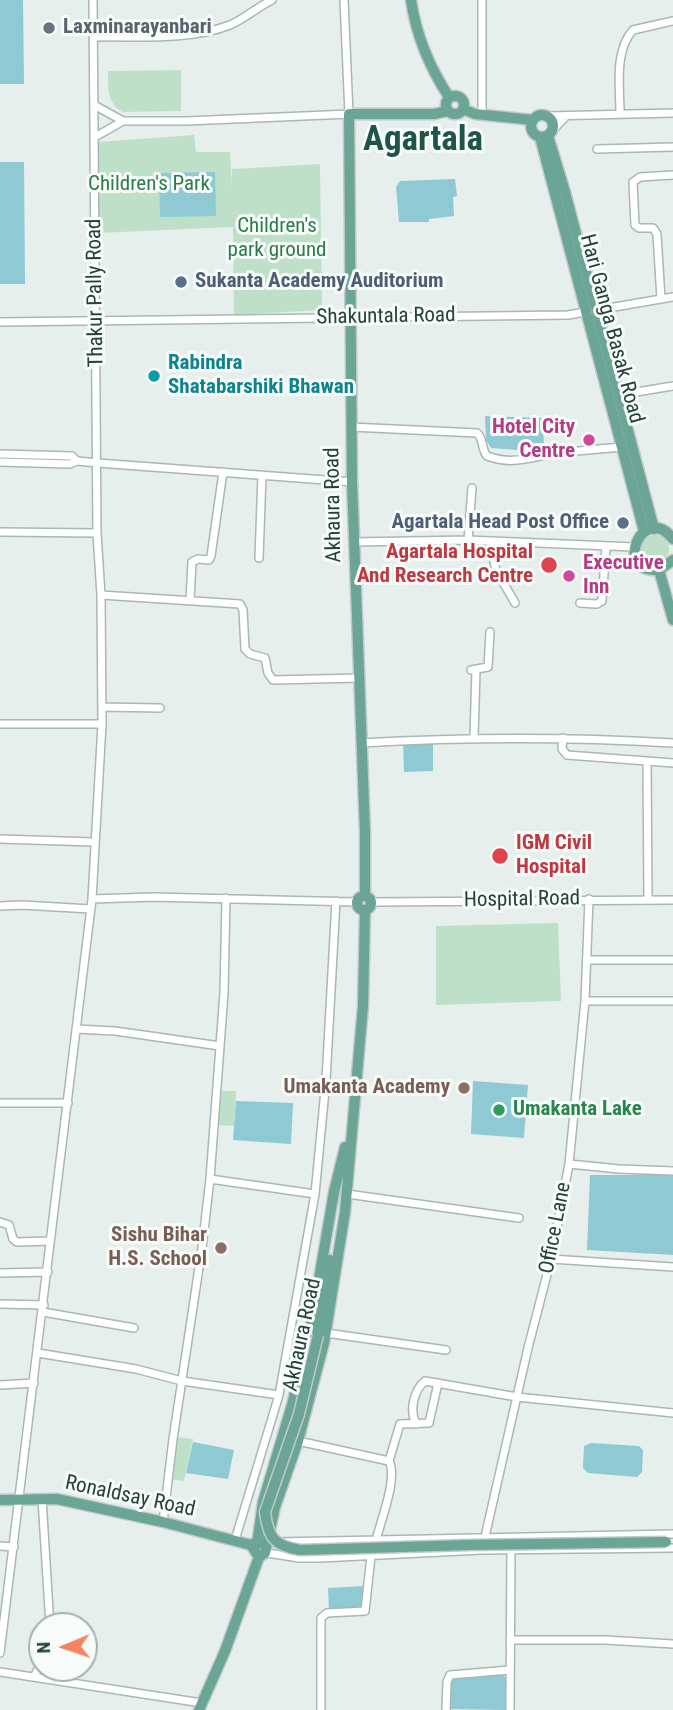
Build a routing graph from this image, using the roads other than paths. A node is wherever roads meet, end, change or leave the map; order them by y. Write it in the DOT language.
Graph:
graph roads {
  1 [pos="93,0"];
  2 [pos="272,0"];
  3 [pos="344,0"];
  4 [pos="411,0"];
  5 [pos="482,0"];
  6 [pos="260,3"];
  7 [pos="673,21"];
  8 [pos="94,37"];
  9 [pos="449,97"];
  10 [pos="94,105"];
  11 [pos="463,109"];
  12 [pos="448,111"];
  13 [pos="673,113"];
  14 [pos="349,114"];
  15 [pos="482,114"];
  16 [pos="620,114"];
  17 [pos="548,116"];
  18 [pos="566,116"];
  19 [pos="533,120"];
  20 [pos="123,121"];
  21 [pos="547,134"];
  22 [pos="95,137"];
  23 [pos="673,147"];
  24 [pos="597,149"];
  25 [pos="673,175"];
  26 [pos="673,297"];
  27 [pos="661,299"];
  28 [pos="591,312"];
  29 [pos="351,318"];
  30 [pos="97,320"];
  31 [pos="0,321"];
  32 [pos="673,386"];
  33 [pos="618,395"];
  34 [pos="351,427"];
  35 [pos="622,447"];
  36 [pos="0,454"];
  37 [pos="78,461"];
  38 [pos="0,462"];
  39 [pos="98,463"];
  40 [pos="223,472"];
  41 [pos="262,475"];
  42 [pos="352,482"];
  43 [pos="471,488"];
  44 [pos="649,530"];
  45 [pos="0,532"];
  46 [pos="97,533"];
  47 [pos="673,539"];
  48 [pos="468,540"];
  49 [pos="489,541"];
  50 [pos="354,542"];
  51 [pos="606,546"];
  52 [pos="634,547"];
  53 [pos="259,558"];
  54 [pos="673,560"];
  55 [pos="659,570"];
  56 [pos="101,595"];
  57 [pos="190,600"];
  58 [pos="515,603"];
  59 [pos="580,603"];
  60 [pos="673,620"];
  61 [pos="490,632"];
  62 [pos="360,678"];
  63 [pos="102,707"];
  64 [pos="160,708"];
  65 [pos="0,724"];
  66 [pos="102,724"];
  67 [pos="474,737"];
  68 [pos="564,738"];
  69 [pos="361,743"];
  70 [pos="673,743"];
  71 [pos="646,761"];
  72 [pos="673,762"];
  73 [pos="0,839"];
  74 [pos="93,842"];
  75 [pos="92,898"];
  76 [pos="226,898"];
  77 [pos="589,899"];
  78 [pos="648,900"];
  79 [pos="673,900"];
  80 [pos="335,901"];
  81 [pos="365,902"];
  82 [pos="0,906"];
  83 [pos="90,909"];
  84 [pos="588,960"];
  85 [pos="673,960"];
  86 [pos="673,1000"];
  87 [pos="585,1001"];
  88 [pos="76,1029"];
  89 [pos="220,1046"];
  90 [pos="0,1103"];
  91 [pos="68,1103"];
  92 [pos="352,1119"];
  93 [pos="569,1164"];
  94 [pos="673,1171"];
  95 [pos="210,1179"];
  96 [pos="315,1194"];
  97 [pos="347,1194"];
  98 [pos="519,1218"];
  99 [pos="0,1222"];
  100 [pos="50,1241"];
  101 [pos="551,1259"];
  102 [pos="673,1267"];
  103 [pos="48,1272"];
  104 [pos="0,1273"];
  105 [pos="0,1304"];
  106 [pos="43,1308"];
  107 [pos="134,1328"];
  108 [pos="322,1334"];
  109 [pos="446,1350"];
  110 [pos="38,1353"];
  111 [pos="182,1381"];
  112 [pos="34,1383"];
  113 [pos="439,1383"];
  114 [pos="0,1385"];
  115 [pos="279,1395"];
  116 [pos="517,1397"];
  117 [pos="673,1413"];
  118 [pos="416,1424"];
  119 [pos="298,1441"];
  120 [pos="389,1461"];
  121 [pos="19,1499"];
  122 [pos="42,1499"];
  123 [pos="0,1500"];
  124 [pos="163,1522"];
  125 [pos="484,1538"];
  126 [pos="234,1540"];
  127 [pos="376,1540"];
  128 [pos="672,1541"];
  129 [pos="0,1546"];
  130 [pos="14,1547"];
  131 [pos="259,1548"];
  132 [pos="482,1550"];
  133 [pos="511,1550"];
  134 [pos="371,1556"];
  135 [pos="3,1608"];
  136 [pos="49,1612"];
  137 [pos="510,1640"];
  138 [pos="673,1644"];
  139 [pos="0,1653"];
  140 [pos="510,1670"];
  141 [pos="0,1672"];
  142 [pos="28,1676"];
  143 [pos="65,1682"];
  144 [pos="195,1703"];
  145 [pos="321,1710"];
  146 [pos="446,1710"];
  147 [pos="510,1710"];
  1 -- 8 [label="street, Thakur Pally Road"];
  2 -- 6 [label="street"];
  3 -- 14 [label="street"];
  4 -- 9 [label="main road"];
  5 -- 15 [label="street"];
  6 -- 8 [label="street"];
  7 -- 16 [label="street"];
  8 -- 10 [label="street, Thakur Pally Road"];
  9 -- 11 [label="main road"];
  9 -- 12 [label="main road"];
  10 -- 20 [label="street"];
  10 -- 22 [label="street, Thakur Pally Road"];
  11 -- 12 [label="main road"];
  11 -- 15 [label="main road"];
  12 -- 14 [label="main road"];
  13 -- 16 [label="street"];
  14 -- 20 [label="street"];
  14 -- 29 [label="main road, Akhaura Road"];
  15 -- 19 [label="main road"];
  16 -- 18 [label="street"];
  17 -- 18 [label="street"];
  17 -- 19 [label="main road"];
  17 -- 21 [label="main road"];
  18 -- 21 [label="street"];
  19 -- 21 [label="main road"];
  20 -- 22 [label="street"];
  21 -- 28 [label="main road, Hari Ganga Basak Road"];
  22 -- 30 [label="street, Thakur Pally Road"];
  23 -- 24 [label="street"];
  25 -- 27 [label="street"];
  26 -- 27 [label="street, Shakuntala Road"];
  27 -- 28 [label="street, Shakuntala Road"];
  28 -- 29 [label="street, Shakuntala Road"];
  28 -- 33 [label="main road, Hari Ganga Basak Road"];
  28 -- 35 [label="main road, Hari Ganga Basak Road"];
  29 -- 30 [label="street, Shakuntala Road"];
  29 -- 34 [label="main road, Akhaura Road"];
  30 -- 31 [label="street, Shakuntala Road"];
  30 -- 39 [label="street, Thakur Pally Road"];
  32 -- 33 [label="street"];
  33 -- 44 [label="main road, Hari Ganga Basak Road"];
  34 -- 35 [label="street"];
  34 -- 42 [label="main road, Akhaura Road"];
  35 -- 44 [label="main road, Hari Ganga Basak Road"];
  36 -- 37 [label="street"];
  37 -- 38 [label="street"];
  37 -- 39 [label="street"];
  39 -- 40 [label="street"];
  39 -- 46 [label="street, Thakur Pally Road"];
  40 -- 41 [label="street"];
  40 -- 57 [label="street"];
  41 -- 42 [label="street"];
  41 -- 53 [label="street"];
  42 -- 50 [label="main road, Akhaura Road"];
  43 -- 48 [label="street"];
  44 -- 47 [label="main road"];
  44 -- 52 [label="main road"];
  45 -- 46 [label="street"];
  46 -- 56 [label="street, Thakur Pally Road"];
  48 -- 49 [label="street"];
  48 -- 50 [label="street"];
  49 -- 51 [label="street"];
  49 -- 58 [label="street"];
  50 -- 62 [label="main road, Akhaura Road"];
  51 -- 52 [label="street"];
  51 -- 59 [label="street"];
  52 -- 55 [label="main road"];
  54 -- 55 [label="main road"];
  55 -- 60 [label="main road"];
  56 -- 57 [label="street"];
  56 -- 63 [label="street, Thakur Pally Road"];
  57 -- 62 [label="street"];
  61 -- 67 [label="street"];
  62 -- 69 [label="main road, Akhaura Road"];
  63 -- 64 [label="street"];
  63 -- 66 [label="street, Thakur Pally Road"];
  65 -- 66 [label="street"];
  66 -- 74 [label="street, Thakur Pally Road"];
  67 -- 68 [label="street"];
  67 -- 69 [label="street"];
  68 -- 70 [label="street"];
  68 -- 71 [label="street"];
  69 -- 81 [label="main road, Akhaura Road"];
  71 -- 72 [label="street"];
  71 -- 78 [label="street"];
  73 -- 74 [label="street"];
  74 -- 75 [label="street, Thakur Pally Road"];
  75 -- 76 [label="street, Hospital Road"];
  75 -- 83 [label="street, Thakur Pally Road"];
  76 -- 80 [label="street, Hospital Road"];
  76 -- 89 [label="street"];
  77 -- 78 [label="street, Hospital Road"];
  77 -- 81 [label="street, Hospital Road"];
  77 -- 84 [label="street, Office Lane"];
  78 -- 79 [label="street, Hospital Road"];
  80 -- 81 [label="street, Hospital Road"];
  80 -- 96 [label="street"];
  81 -- 92 [label="main road, Akhaura Road"];
  82 -- 83 [label="street"];
  83 -- 88 [label="street, Thakur Pally Road"];
  84 -- 85 [label="street"];
  84 -- 87 [label="street, Office Lane"];
  86 -- 87 [label="street"];
  87 -- 93 [label="street, Office Lane"];
  88 -- 89 [label="street"];
  88 -- 91 [label="street, Thakur Pally Road"];
  89 -- 95 [label="street"];
  90 -- 91 [label="street"];
  91 -- 100 [label="street, Thakur Pally Road"];
  92 -- 97 [label="main road, Akhaura Road"];
  92 -- 108 [label="main road"];
  92 -- 131 [label="main road, Akhaura Road"];
  93 -- 94 [label="street"];
  93 -- 101 [label="street, Office Lane"];
  95 -- 96 [label="street"];
  95 -- 111 [label="street"];
  96 -- 115 [label="street"];
  97 -- 98 [label="street"];
  97 -- 108 [label="main road, Akhaura Road"];
  99 -- 100 [label="street"];
  100 -- 103 [label="street, Thakur Pally Road"];
  101 -- 102 [label="street"];
  101 -- 116 [label="street, Office Lane"];
  103 -- 104 [label="street"];
  103 -- 106 [label="street, Thakur Pally Road"];
  105 -- 106 [label="street"];
  106 -- 107 [label="street"];
  106 -- 110 [label="street, Thakur Pally Road"];
  108 -- 109 [label="street"];
  108 -- 119 [label="main road, Akhaura Road"];
  108 -- 128 [label="main road, bridge"];
  110 -- 111 [label="street"];
  110 -- 112 [label="street, Thakur Pally Road"];
  111 -- 115 [label="street"];
  111 -- 124 [label="street"];
  112 -- 114 [label="street"];
  112 -- 121 [label="street, Thakur Pally Road"];
  113 -- 116 [label="street"];
  113 -- 118 [label="street"];
  113 -- 118 [label="street"];
  115 -- 126 [label="street"];
  116 -- 117 [label="street"];
  116 -- 125 [label="street, Office Lane"];
  118 -- 120 [label="street"];
  119 -- 120 [label="street"];
  119 -- 131 [label="main road, Akhaura Road"];
  120 -- 127 [label="street"];
  121 -- 122 [label="main road, Ronaldsay Road"];
  121 -- 123 [label="main road, Ronaldsay Road"];
  121 -- 130 [label="street, Thakur Pally Road"];
  122 -- 124 [label="main road, Ronaldsay Road"];
  122 -- 136 [label="street"];
  124 -- 126 [label="main road, Ronaldsay Road"];
  125 -- 127 [label="street"];
  125 -- 128 [label="street"];
  125 -- 132 [label="street, Office Lane"];
  126 -- 131 [label="main road, Ronaldsay Road"];
  127 -- 131 [label="street"];
  128 -- 133 [label="street"];
  129 -- 130 [label="street"];
  130 -- 135 [label="street, Thakur Pally Road"];
  131 -- 134 [label="street"];
  131 -- 144 [label="main road, Akhaura Road"];
  132 -- 133 [label="street"];
  132 -- 134 [label="street"];
  133 -- 137 [label="street"];
  134 -- 145 [label="street"];
  135 -- 139 [label="street, Thakur Pally Road"];
  137 -- 138 [label="street"];
  137 -- 140 [label="street"];
  140 -- 146 [label="street"];
  140 -- 147 [label="street"];
  141 -- 142 [label="street"];
  143 -- 144 [label="street"];
}
